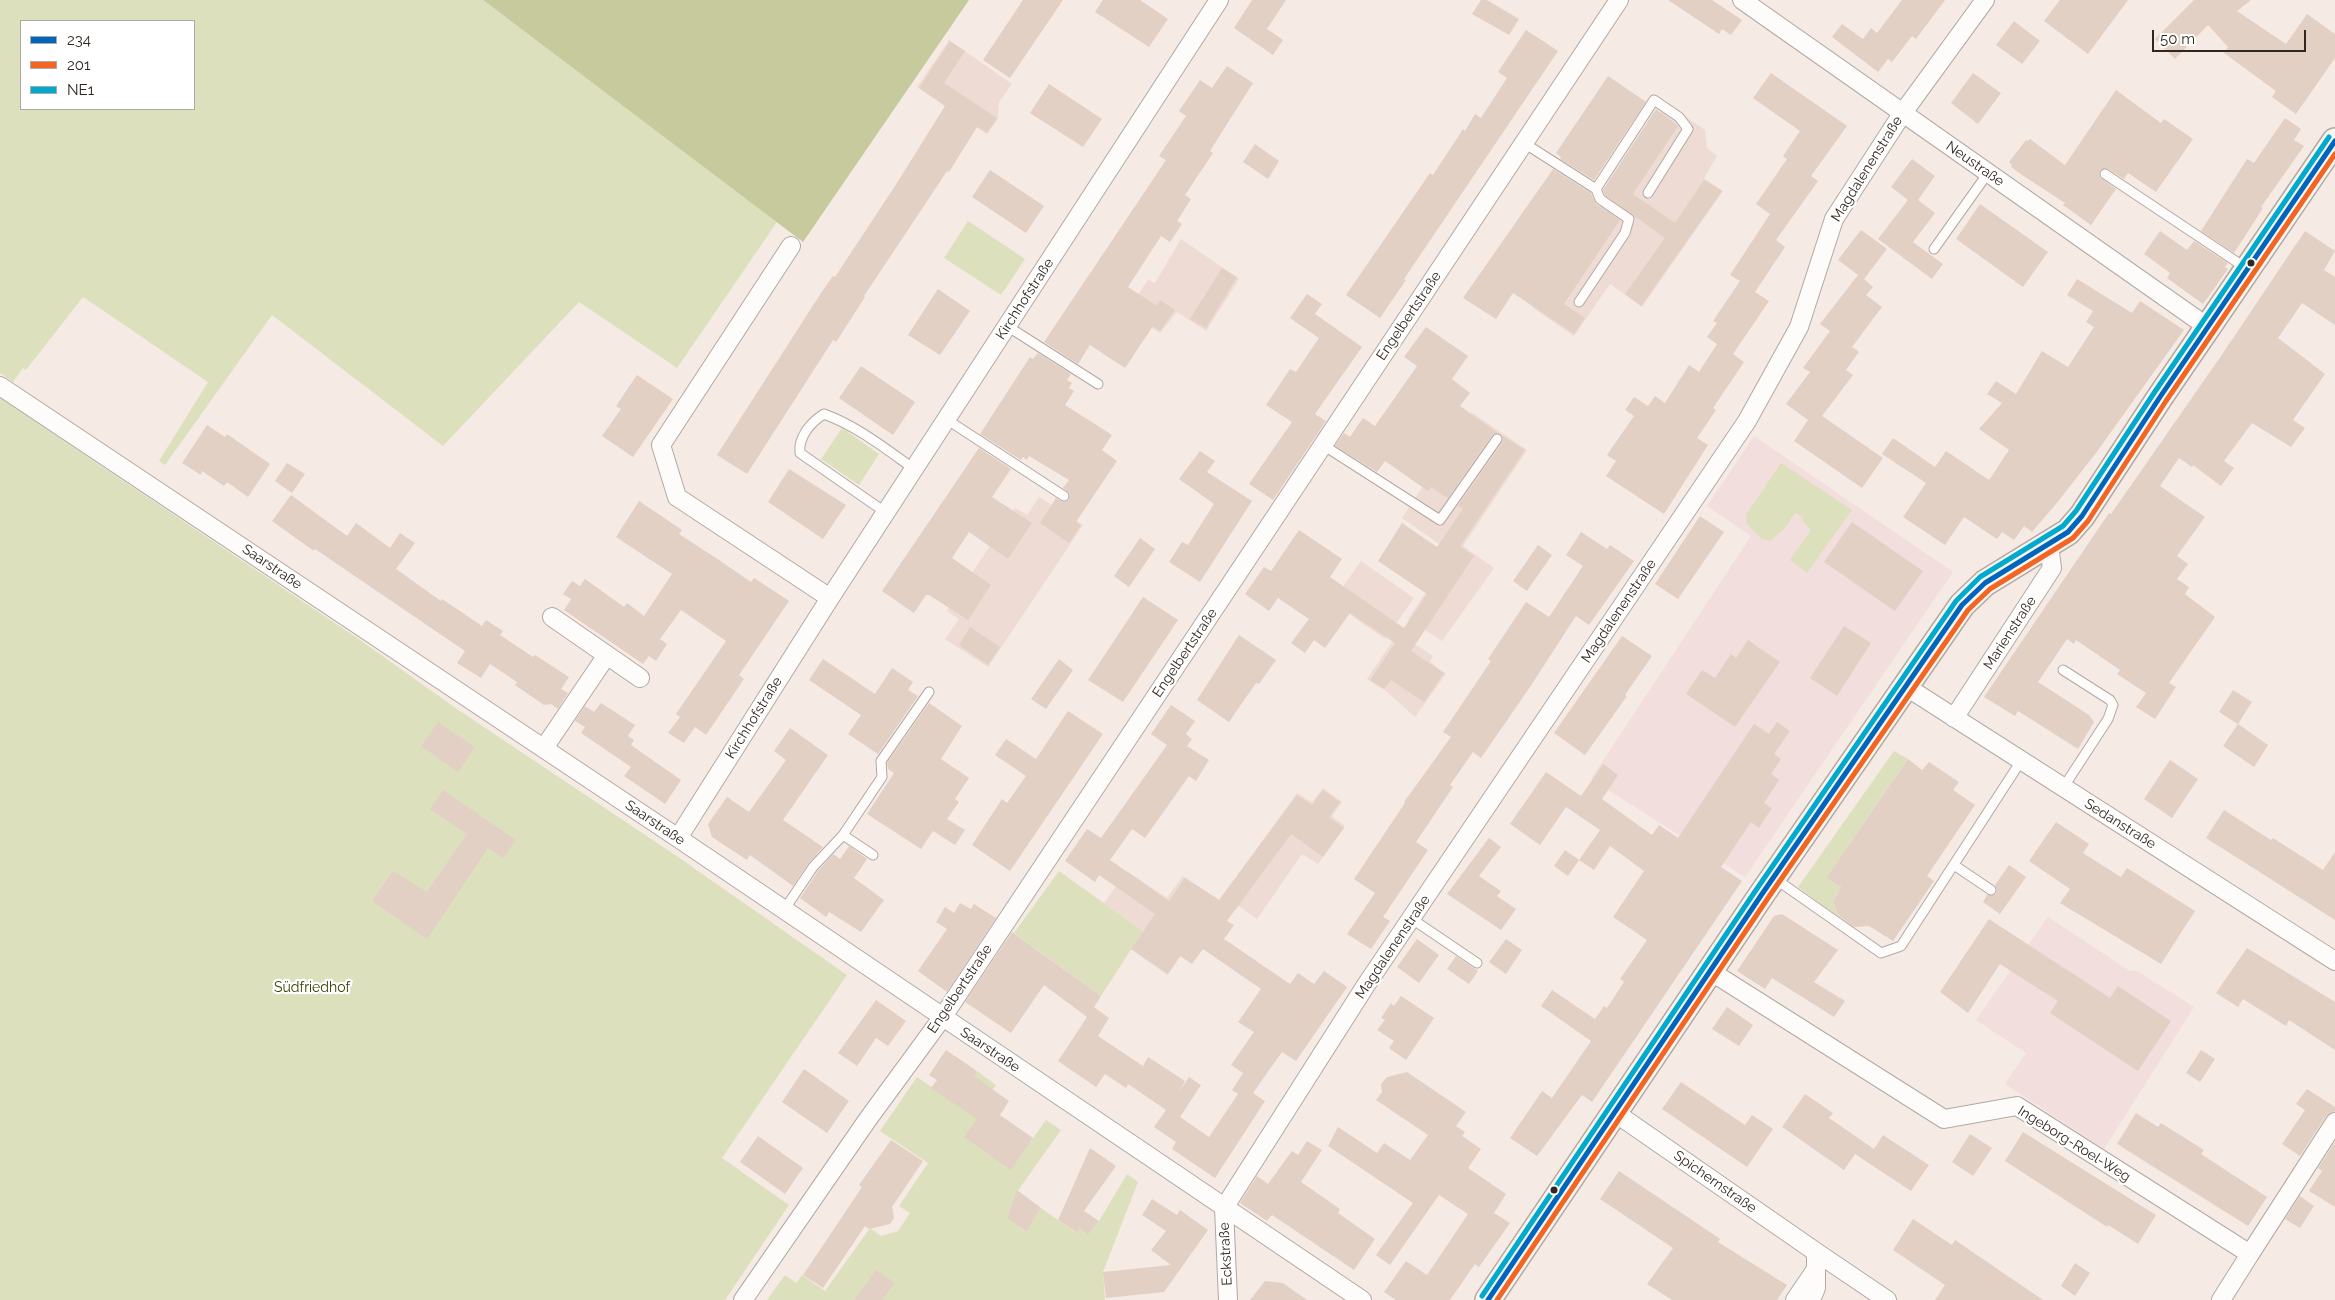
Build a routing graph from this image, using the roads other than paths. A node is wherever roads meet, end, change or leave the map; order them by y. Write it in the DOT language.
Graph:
graph roads {
  1 [pos="1219,0"];
  2 [pos="1619,0"];
  3 [pos="1742,0"];
  4 [pos="1985,0"];
  5 [pos="1902,114"];
  6 [pos="2335,141"];
  7 [pos="1524,143"];
  8 [pos="1988,173"];
  9 [pos="2104,174"];
  10 [pos="1596,189"];
  11 [pos="1648,193"];
  12 [pos="791,246"];
  13 [pos="1934,249"];
  14 [pos="2248,270"];
  15 [pos="1579,302"];
  16 [pos="1007,326"];
  17 [pos="2209,328"];
  18 [pos="1098,384"];
  19 [pos="0,386"];
  20 [pos="946,419"];
  21 [pos="1497,439"];
  22 [pos="1323,445"];
  23 [pos="914,469"];
  24 [pos="1064,496"];
  25 [pos="886,512"];
  26 [pos="2049,545"];
  27 [pos="830,598"];
  28 [pos="552,617"];
  29 [pos="607,655"];
  30 [pos="2063,670"];
  31 [pos="640,678"];
  32 [pos="1905,686"];
  33 [pos="929,692"];
  34 [pos="1954,718"];
  35 [pos="544,748"];
  36 [pos="2021,761"];
  37 [pos="2063,788"];
  38 [pos="843,836"];
  39 [pos="678,838"];
  40 [pos="873,855"];
  41 [pos="1954,865"];
  42 [pos="1774,877"];
  43 [pos="1991,890"];
  44 [pos="784,910"];
  45 [pos="1412,918"];
  46 [pos="2335,961"];
  47 [pos="1477,963"];
  48 [pos="1710,971"];
  49 [pos="942,1018"];
  50 [pos="1614,1112"];
  51 [pos="2335,1122"];
  52 [pos="1224,1208"];
  53 [pos="1816,1252"];
  54 [pos="2250,1254"];
  55 [pos="1816,1269"];
  56 [pos="742,1300"];
  57 [pos="1228,1300"];
  58 [pos="1362,1300"];
  59 [pos="1488,1300"];
  60 [pos="1796,1300"];
  61 [pos="1811,1300"];
  62 [pos="1887,1300"];
  63 [pos="2221,1300"];
  1 -- 16 [label="street, Kirchhofstraße"];
  2 -- 7 [label="street, Engelbertstraße"];
  3 -- 5 [label="street, Neustraße"];
  4 -- 5 [label="street, Magdalenenstraße"];
  5 -- 8 [label="street, Neustraße"];
  5 -- 45 [label="street, Magdalenenstraße"];
  6 -- 14 [label="street"];
  7 -- 10 [label="lane"];
  7 -- 22 [label="street, Engelbertstraße"];
  8 -- 13 [label="lane"];
  8 -- 17 [label="street, Neustraße"];
  9 -- 14 [label="lane"];
  10 -- 11 [label="lane"];
  10 -- 15 [label="lane"];
  12 -- 27 [label="street"];
  14 -- 17 [label="street"];
  16 -- 18 [label="lane"];
  16 -- 20 [label="street, Kirchhofstraße"];
  17 -- 26 [label="street"];
  19 -- 35 [label="street, Saarstraße"];
  20 -- 23 [label="street, Kirchhofstraße"];
  20 -- 24 [label="lane"];
  21 -- 22 [label="lane"];
  22 -- 49 [label="street, Engelbertstraße"];
  23 -- 25 [label="street, Kirchhofstraße"];
  23 -- 25 [label="lane"];
  25 -- 27 [label="street, Kirchhofstraße"];
  26 -- 32 [label="street"];
  26 -- 34 [label="street, Marienstraße"];
  27 -- 39 [label="street, Kirchhofstraße"];
  28 -- 29 [label="street"];
  29 -- 31 [label="street"];
  29 -- 35 [label="street"];
  30 -- 37 [label="lane"];
  32 -- 34 [label="street, Sedanstraße"];
  32 -- 42 [label="street"];
  33 -- 38 [label="lane"];
  34 -- 36 [label="street, Sedanstraße"];
  35 -- 39 [label="street, Saarstraße"];
  36 -- 37 [label="street, Sedanstraße"];
  36 -- 41 [label="lane"];
  37 -- 46 [label="street, Sedanstraße"];
  38 -- 40 [label="lane"];
  38 -- 44 [label="lane"];
  39 -- 44 [label="street, Saarstraße"];
  41 -- 42 [label="lane"];
  41 -- 43 [label="lane"];
  42 -- 48 [label="street"];
  44 -- 49 [label="street, Saarstraße"];
  45 -- 47 [label="lane"];
  45 -- 52 [label="street, Magdalenenstraße"];
  48 -- 50 [label="street"];
  48 -- 54 [label="street, Ingeborg-Roel-Weg"];
  49 -- 52 [label="street, Saarstraße"];
  49 -- 56 [label="street, Engelbertstraße"];
  50 -- 53 [label="street, Spichernstraße"];
  50 -- 59 [label="street"];
  51 -- 54 [label="street"];
  52 -- 57 [label="street, Eckstraße"];
  52 -- 58 [label="street, Saarstraße"];
  53 -- 55 [label="street"];
  53 -- 62 [label="street, Spichernstraße"];
  54 -- 63 [label="street"];
  55 -- 60 [label="street"];
  55 -- 61 [label="street"];
}
